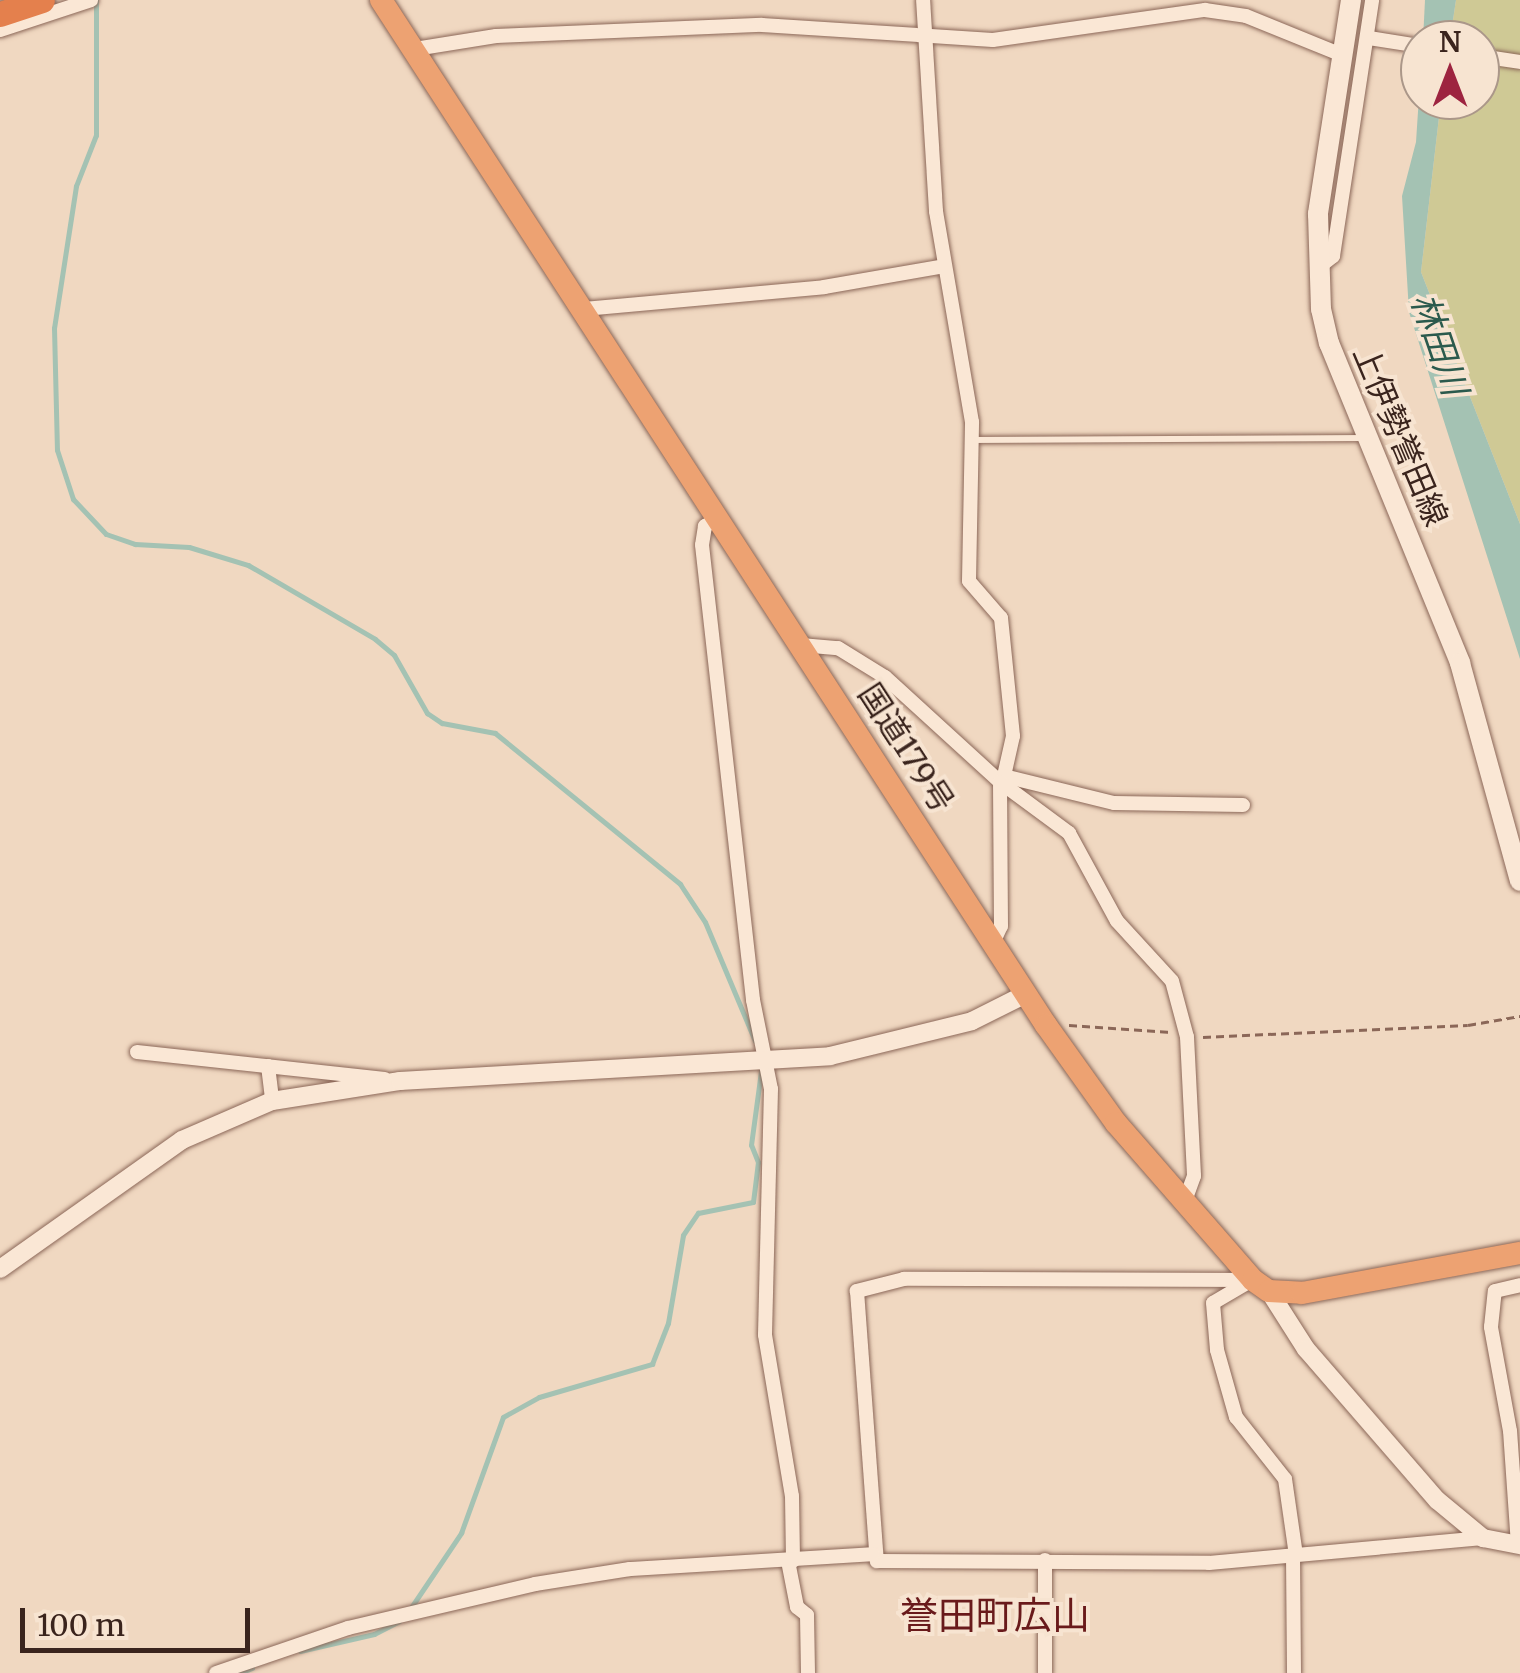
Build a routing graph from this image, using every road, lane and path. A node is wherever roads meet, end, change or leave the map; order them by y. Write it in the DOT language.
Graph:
graph roads {
  1 [pos="42,0"];
  2 [pos="382,0"];
  3 [pos="922,0"];
  4 [pos="1352,0"];
  5 [pos="1372,0"];
  6 [pos="86,2"];
  7 [pos="0,14"];
  8 [pos="0,30"];
  9 [pos="927,36"];
  10 [pos="1369,38"];
  11 [pos="1400,43"];
  12 [pos="415,49"];
  13 [pos="1342,55"];
  14 [pos="944,266"];
  15 [pos="1319,268"];
  16 [pos="584,309"];
  17 [pos="1368,438"];
  18 [pos="972,440"];
  19 [pos="719,517"];
  20 [pos="802,645"];
  21 [pos="1002,779"];
  22 [pos="1243,804"];
  23 [pos="1520,881"];
  24 [pos="992,943"];
  25 [pos="1026,994"];
  26 [pos="1520,1016"];
  27 [pos="1046,1025"];
  28 [pos="1186,1037"];
  29 [pos="138,1052"];
  30 [pos="761,1062"];
  31 [pos="268,1066"];
  32 [pos="400,1080"];
  33 [pos="272,1101"];
  34 [pos="1184,1203"];
  35 [pos="1520,1253"];
  36 [pos="0,1270"];
  37 [pos="1261,1285"];
  38 [pos="1520,1285"];
  39 [pos="1483,1538"];
  40 [pos="1519,1545"];
  41 [pos="873,1554"];
  42 [pos="1294,1556"];
  43 [pos="1045,1560"];
  44 [pos="790,1561"];
  45 [pos="216,1673"];
  46 [pos="808,1673"];
  47 [pos="1045,1673"];
  48 [pos="1294,1673"];
  1 -- 7 [label="highway"];
  2 -- 12 [label="highway, 国道179号"];
  3 -- 9 [label="street"];
  4 -- 13 [label="main road, 上伊勢誉田線"];
  5 -- 10 [label="street"];
  6 -- 8 [label="street"];
  9 -- 12 [label="street"];
  9 -- 13 [label="street"];
  9 -- 14 [label="street"];
  10 -- 11 [label="street"];
  10 -- 15 [label="street"];
  12 -- 16 [label="highway, 国道179号"];
  13 -- 15 [label="main road, 上伊勢誉田線"];
  14 -- 16 [label="street"];
  14 -- 18 [label="street"];
  15 -- 17 [label="main road, 上伊勢誉田線"];
  16 -- 19 [label="highway, 国道179号"];
  17 -- 18 [label="lane"];
  17 -- 23 [label="main road, 上伊勢誉田線"];
  18 -- 21 [label="street"];
  19 -- 20 [label="highway, 国道179号"];
  19 -- 30 [label="street"];
  20 -- 21 [label="street"];
  20 -- 24 [label="highway, 国道179号"];
  21 -- 22 [label="street"];
  21 -- 24 [label="street"];
  21 -- 28 [label="street"];
  24 -- 25 [label="highway, 国道179号"];
  25 -- 27 [label="highway, 国道179号"];
  25 -- 30 [label="street"];
  26 -- 28 [label="path"];
  27 -- 28 [label="path"];
  27 -- 34 [label="highway, 国道179号"];
  28 -- 34 [label="street"];
  29 -- 31 [label="street"];
  30 -- 32 [label="street"];
  30 -- 44 [label="street"];
  31 -- 32 [label="street"];
  31 -- 33 [label="street"];
  32 -- 33 [label="street"];
  33 -- 36 [label="street"];
  34 -- 37 [label="highway, 国道179号"];
  35 -- 37 [label="highway"];
  37 -- 39 [label="street"];
  37 -- 41 [label="street"];
  37 -- 42 [label="street"];
  38 -- 40 [label="street"];
  39 -- 40 [label="street"];
  39 -- 42 [label="street"];
  41 -- 43 [label="street"];
  41 -- 44 [label="street"];
  42 -- 43 [label="street"];
  42 -- 48 [label="street"];
  43 -- 47 [label="street"];
  44 -- 45 [label="street"];
  44 -- 46 [label="street"];
}
